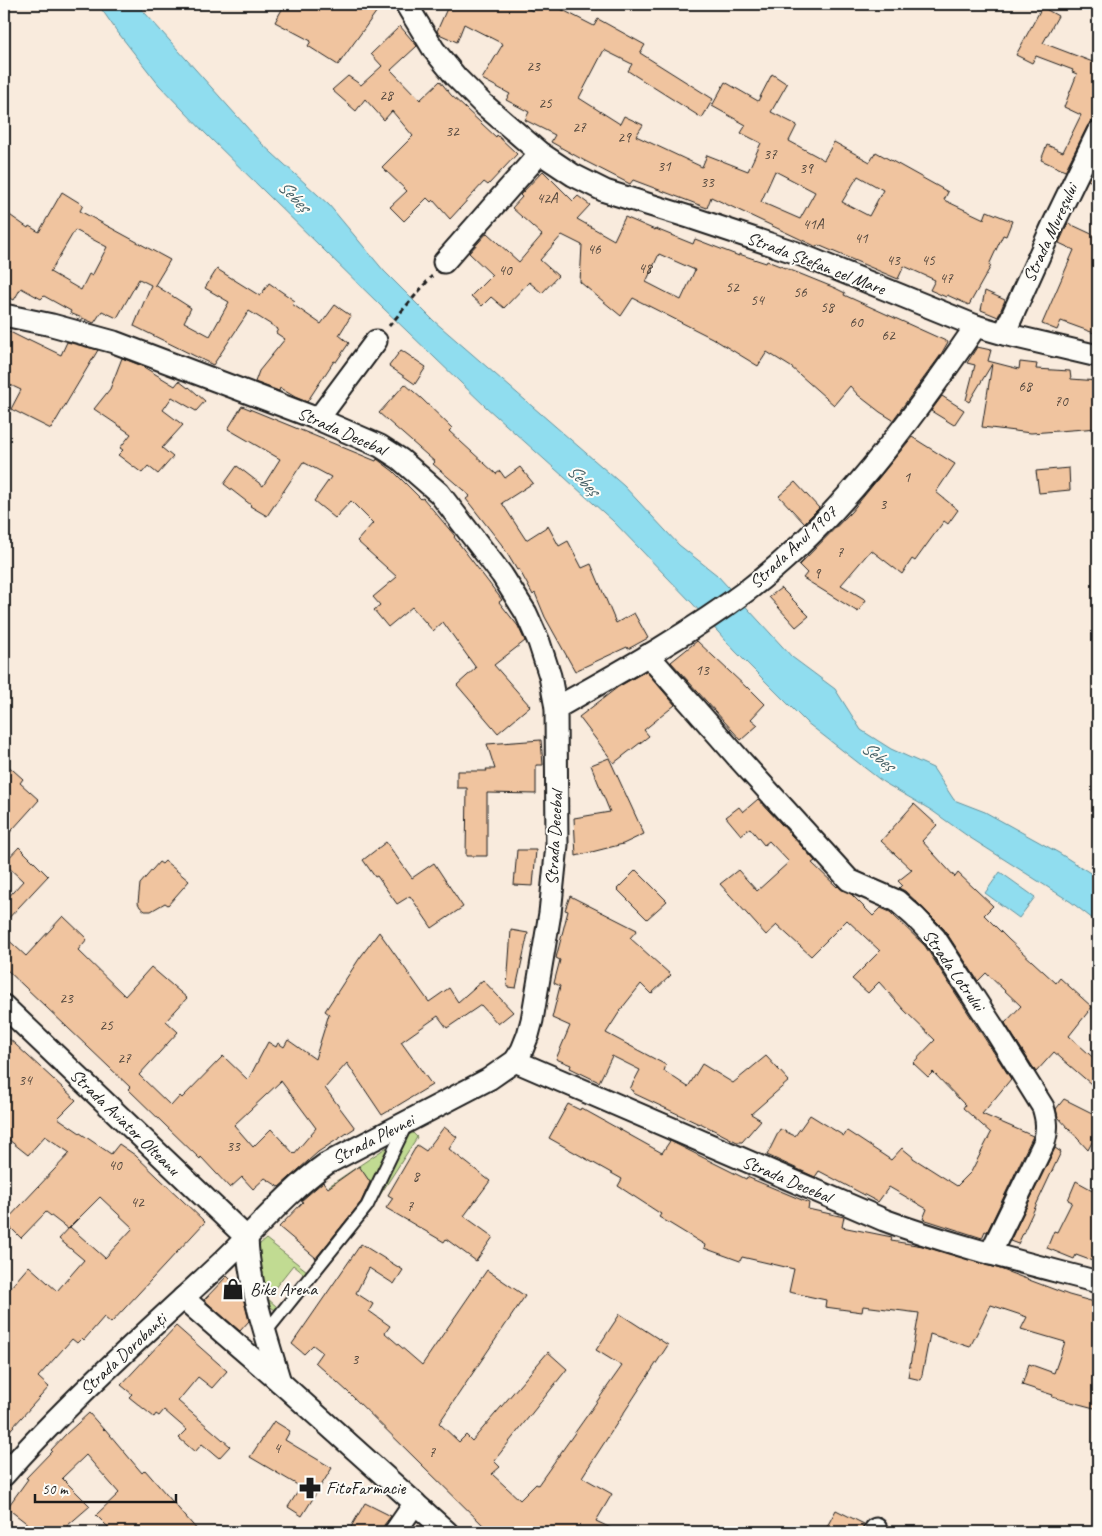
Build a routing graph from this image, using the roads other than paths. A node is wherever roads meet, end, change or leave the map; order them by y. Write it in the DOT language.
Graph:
graph roads {
  1 [pos="406,4"];
  2 [pos="1098,132"];
  3 [pos="540,154"];
  4 [pos="444,262"];
  5 [pos="4,315"];
  6 [pos="976,326"];
  7 [pos="1004,334"];
  8 [pos="376,341"];
  9 [pos="1098,356"];
  10 [pos="318,418"];
  11 [pos="648,655"];
  12 [pos="556,708"];
  13 [pos="4,1006"];
  14 [pos="515,1061"];
  15 [pos="408,1121"];
  16 [pos="247,1238"];
  17 [pos="990,1254"];
  18 [pos="1098,1282"];
  19 [pos="183,1298"];
  20 [pos="265,1333"];
  21 [pos="280,1382"];
  22 [pos="4,1475"];
  23 [pos="418,1507"];
  24 [pos="395,1532"];
  25 [pos="406,1532"];
  26 [pos="447,1532"];
  1 -- 3 [label="street, Strada Ștefan cel Mare"];
  2 -- 7 [label="street, Strada Mureșului"];
  3 -- 4 [label="street"];
  3 -- 6 [label="street, Strada Ștefan cel Mare"];
  5 -- 10 [label="street, Strada Decebal"];
  6 -- 7 [label="street, Strada Ștefan cel Mare"];
  6 -- 11 [label="street, Strada Anul 1907"];
  7 -- 9 [label="street, Strada Ștefan cel Mare"];
  8 -- 10 [label="street"];
  10 -- 12 [label="street, Strada Decebal"];
  11 -- 12 [label="street, Strada Anul 1907"];
  11 -- 17 [label="street, Strada Lotrului"];
  12 -- 14 [label="street, Strada Decebal"];
  13 -- 16 [label="street, Strada Aviator Olteanu"];
  14 -- 15 [label="street, Strada Plevnei"];
  14 -- 17 [label="street, Strada Decebal"];
  15 -- 16 [label="street, Strada Plevnei"];
  15 -- 20 [label="lane"];
  16 -- 19 [label="street, Strada Dorobanți"];
  16 -- 20 [label="street"];
  17 -- 18 [label="street, Strada Decebal"];
  19 -- 21 [label="street"];
  19 -- 22 [label="street, Strada Dorobanți"];
  20 -- 21 [label="street"];
  21 -- 23 [label="street"];
  23 -- 24 [label="street"];
  23 -- 25 [label="street"];
  23 -- 26 [label="street"];
}
